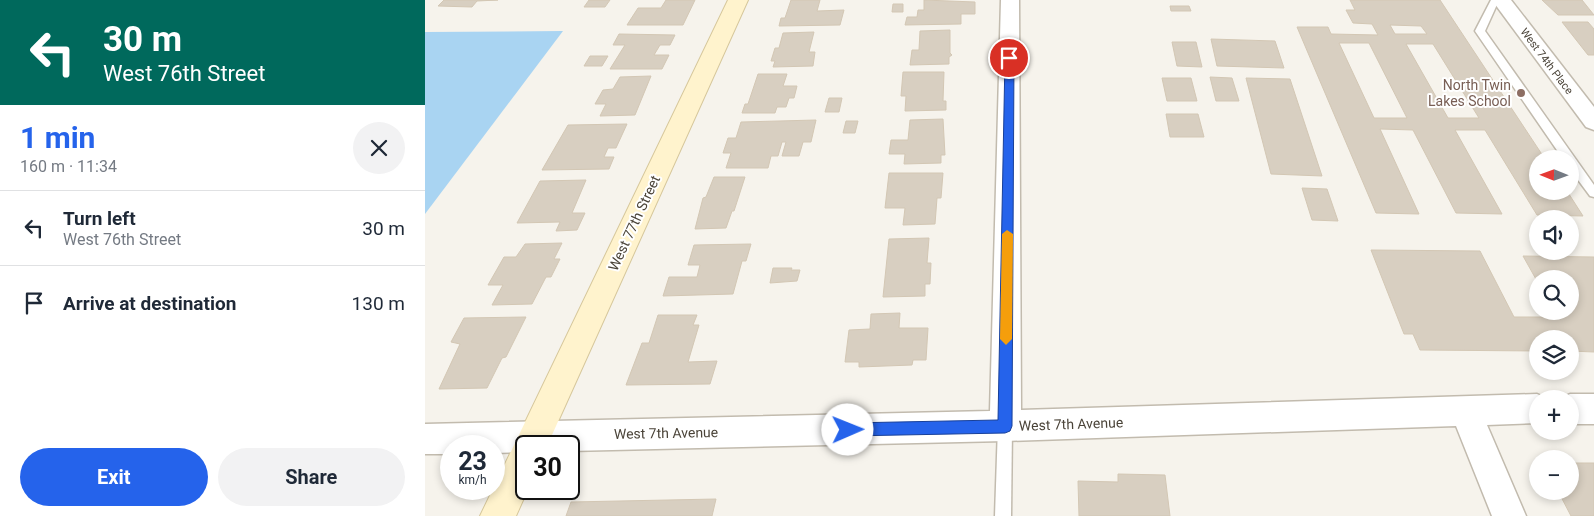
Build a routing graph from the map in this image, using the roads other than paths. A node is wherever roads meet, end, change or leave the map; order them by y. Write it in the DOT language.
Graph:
graph roads {
  1 [pos="738,0"];
  2 [pos="1010,0"];
  3 [pos="1495,0"];
  4 [pos="1501,0"];
  5 [pos="1594,122"];
  6 [pos="1562,150"];
  7 [pos="1579,173"];
  8 [pos="1594,193"];
  9 [pos="1579,409"];
  10 [pos="1594,409"];
  11 [pos="1465,410"];
  12 [pos="1529,410"];
  13 [pos="1005,426"];
  14 [pos="535,435"];
  15 [pos="425,439"];
  16 [pos="580,444"];
  17 [pos="515,445"];
  18 [pos="515,479"];
  19 [pos="498,516"];
  20 [pos="1003,516"];
  21 [pos="1509,516"];
  1 -- 14 [label="street, West 77th Street"];
  2 -- 13 [label="street"];
  3 -- 6 [label="lane"];
  4 -- 5 [label="street, West 74th Place"];
  7 -- 8 [label="lane"];
  9 -- 10 [label="street"];
  11 -- 12 [label="street, West 7th Avenue"];
  11 -- 13 [label="street, West 7th Avenue"];
  11 -- 21 [label="street"];
  13 -- 16 [label="street, West 7th Avenue"];
  13 -- 20 [label="lane"];
  15 -- 17 [label="street, West 7th Avenue"];
  18 -- 19 [label="street, West 77th Street"];
}
